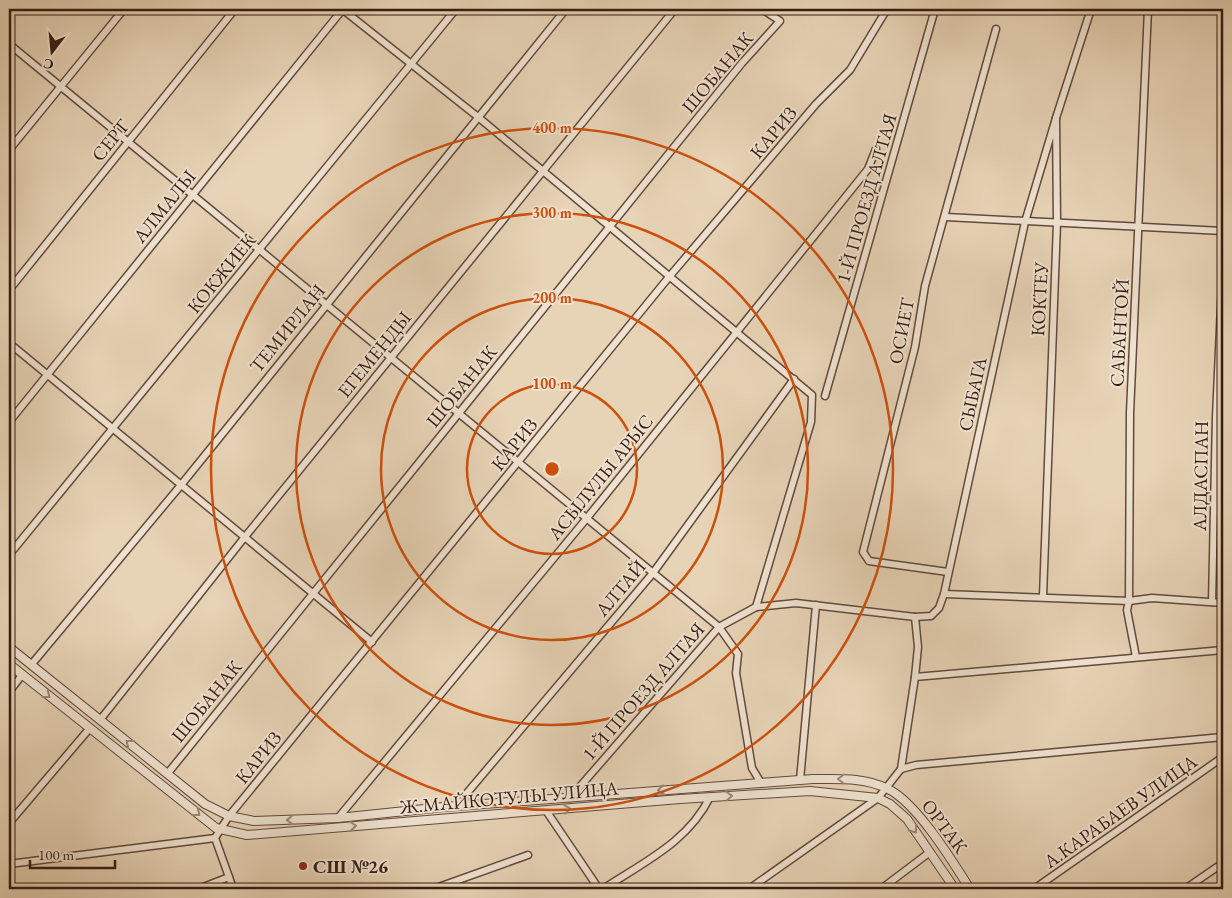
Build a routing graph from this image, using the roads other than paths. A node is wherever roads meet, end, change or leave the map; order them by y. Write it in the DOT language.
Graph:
graph roads {
  1 [pos="13,9"];
  2 [pos="124,9"];
  3 [pos="235,9"];
  4 [pos="343,9"];
  5 [pos="456,9"];
  6 [pos="566,9"];
  7 [pos="675,9"];
  8 [pos="762,9"];
  9 [pos="887,9"];
  10 [pos="935,9"];
  11 [pos="1090,9"];
  12 [pos="1148,9"];
  13 [pos="9,14"];
  14 [pos="996,30"];
  15 [pos="9,44"];
  16 [pos="411,63"];
  17 [pos="61,86"];
  18 [pos="478,117"];
  19 [pos="1056,118"];
  20 [pos="128,141"];
  21 [pos="876,149"];
  22 [pos="9,150"];
  23 [pos="542,171"];
  24 [pos="192,194"];
  25 [pos="946,217"];
  26 [pos="1025,222"];
  27 [pos="1057,223"];
  28 [pos="609,227"];
  29 [pos="1140,227"];
  30 [pos="1223,231"];
  31 [pos="260,249"];
  32 [pos="1223,261"];
  33 [pos="669,277"];
  34 [pos="9,290"];
  35 [pos="326,303"];
  36 [pos="737,332"];
  37 [pos="9,343"];
  38 [pos="391,356"];
  39 [pos="48,375"];
  40 [pos="794,379"];
  41 [pos="825,396"];
  42 [pos="459,412"];
  43 [pos="9,422"];
  44 [pos="113,429"];
  45 [pos="519,462"];
  46 [pos="180,485"];
  47 [pos="587,518"];
  48 [pos="244,538"];
  49 [pos="9,555"];
  50 [pos="948,572"];
  51 [pos="653,573"];
  52 [pos="312,593"];
  53 [pos="944,594"];
  54 [pos="1043,596"];
  55 [pos="1129,600"];
  56 [pos="1212,602"];
  57 [pos="1223,602"];
  58 [pos="816,605"];
  59 [pos="756,606"];
  60 [pos="915,617"];
  61 [pos="719,627"];
  62 [pos="372,642"];
  63 [pos="9,647"];
  64 [pos="1223,650"];
  65 [pos="1136,657"];
  66 [pos="9,664"];
  67 [pos="31,665"];
  68 [pos="22,675"];
  69 [pos="915,677"];
  70 [pos="9,692"];
  71 [pos="100,720"];
  72 [pos="90,728"];
  73 [pos="1223,737"];
  74 [pos="1223,757"];
  75 [pos="902,769"];
  76 [pos="168,773"];
  77 [pos="800,780"];
  78 [pos="760,783"];
  79 [pos="888,788"];
  80 [pos="622,794"];
  81 [pos="710,797"];
  82 [pos="570,798"];
  83 [pos="878,798"];
  84 [pos="623,804"];
  85 [pos="456,806"];
  86 [pos="547,812"];
  87 [pos="229,816"];
  88 [pos="338,818"];
  89 [pos="9,823"];
  90 [pos="220,828"];
  91 [pos="215,838"];
  92 [pos="930,852"];
  93 [pos="528,855"];
  94 [pos="1223,863"];
  95 [pos="9,864"];
  96 [pos="229,877"];
  97 [pos="198,889"];
  98 [pos="233,889"];
  99 [pos="433,889"];
  100 [pos="599,889"];
  101 [pos="604,889"];
  102 [pos="749,889"];
  103 [pos="881,889"];
  104 [pos="955,889"];
  105 [pos="970,889"];
  106 [pos="1034,889"];
  107 [pos="1185,889"];
  1 -- 13 [label="street"];
  2 -- 17 [label="street"];
  3 -- 20 [label="street, СЕРТ"];
  4 -- 16 [label="street"];
  4 -- 24 [label="street, АЛМАЛЫ"];
  5 -- 16 [label="street, КОКЖИЕК"];
  6 -- 18 [label="street, ТЕМИРЛАН"];
  7 -- 23 [label="street, ЕГЕМЕНДЫ"];
  8 -- 28 [label="street, ШОБАНАК"];
  9 -- 33 [label="street, КАРИЗ"];
  10 -- 41 [label="street, 1-Й ПРОЕЗД АЛТАЯ"];
  11 -- 19 [label="street, КОКТЕУ"];
  12 -- 29 [label="street, САБАНТОЙ"];
  14 -- 25 [label="street, ОСИЕТ"];
  15 -- 17 [label="street"];
  16 -- 18 [label="street"];
  16 -- 31 [label="street, КОКЖИЕК"];
  17 -- 20 [label="street"];
  17 -- 22 [label="street"];
  18 -- 23 [label="street"];
  18 -- 35 [label="street, ТЕМИРЛАН"];
  19 -- 26 [label="street, СЫБАГА"];
  19 -- 27 [label="street, КОКТЕУ"];
  20 -- 24 [label="street"];
  20 -- 34 [label="street, СЕРТ"];
  21 -- 36 [label="street, АСЫЛУЛЫ АРЫС"];
  23 -- 28 [label="street"];
  23 -- 38 [label="street, ЕГЕМЕНДЫ"];
  24 -- 31 [label="street"];
  24 -- 39 [label="street, АЛМАЛЫ"];
  25 -- 26 [label="street"];
  25 -- 50 [label="street, ОСИЕТ"];
  26 -- 27 [label="street"];
  26 -- 50 [label="street, СЫБАГА"];
  27 -- 29 [label="street"];
  27 -- 54 [label="street, КОКТЕУ"];
  28 -- 33 [label="street"];
  28 -- 42 [label="street, ШОБАНАК"];
  29 -- 30 [label="street"];
  29 -- 55 [label="street, САБАНТОЙ"];
  31 -- 35 [label="street"];
  31 -- 44 [label="street, КОКЖИЕК"];
  32 -- 56 [label="street, АЛДАСПАН"];
  33 -- 36 [label="street"];
  33 -- 45 [label="street, КАРИЗ"];
  35 -- 38 [label="street"];
  35 -- 46 [label="street, ТЕМИРЛАН"];
  36 -- 40 [label="street"];
  36 -- 47 [label="street, АСЫЛУЛЫ АРЫС"];
  37 -- 39 [label="street"];
  38 -- 42 [label="street"];
  38 -- 48 [label="street, ЕГЕМЕНДЫ"];
  39 -- 43 [label="street, АЛМАЛЫ"];
  39 -- 44 [label="street"];
  40 -- 51 [label="street, АЛТАЙ"];
  40 -- 59 [label="street"];
  42 -- 45 [label="street"];
  42 -- 52 [label="street, ШОБАНАК"];
  44 -- 46 [label="street"];
  44 -- 49 [label="street, КОКЖИЕК"];
  45 -- 47 [label="street"];
  45 -- 62 [label="street, КАРИЗ"];
  46 -- 48 [label="street"];
  46 -- 67 [label="street, ТЕМИРЛАН"];
  47 -- 51 [label="street"];
  47 -- 88 [label="street, АСЫЛУЛЫ АРЫС"];
  48 -- 52 [label="street"];
  48 -- 71 [label="street, ЕГЕМЕНДЫ"];
  50 -- 53 [label="street, СЫБАГА"];
  51 -- 61 [label="street"];
  51 -- 85 [label="street, АЛТАЙ"];
  52 -- 62 [label="street"];
  52 -- 76 [label="street, ШОБАНАК"];
  53 -- 54 [label="street"];
  53 -- 60 [label="street, СЫБАГА"];
  54 -- 55 [label="street"];
  55 -- 56 [label="street"];
  55 -- 65 [label="street, САБАНТОЙ"];
  56 -- 57 [label="street"];
  58 -- 59 [label="street"];
  58 -- 60 [label="street"];
  58 -- 77 [label="street"];
  59 -- 61 [label="street, 1-Й ПРОЕЗД АЛТАЯ"];
  60 -- 69 [label="street"];
  61 -- 78 [label="street"];
  61 -- 82 [label="street, 1-Й ПРОЕЗД АЛТАЯ"];
  62 -- 87 [label="street, КАРИЗ"];
  63 -- 67 [label="street, Ж.МАЙКОТУЛЫ УЛИЦА"];
  64 -- 65 [label="street"];
  65 -- 69 [label="street"];
  66 -- 68 [label="street, Ж.МАЙКОТУЛЫ УЛИЦА"];
  67 -- 71 [label="street, Ж.МАЙКОТУЛЫ УЛИЦА"];
  68 -- 70 [label="street"];
  68 -- 72 [label="street, Ж.МАЙКОТУЛЫ УЛИЦА, one-way"];
  69 -- 75 [label="street"];
  76 -- 71 [label="street, Ж.МАЙКОТУЛЫ УЛИЦА, one-way"];
  72 -- 89 [label="street"];
  72 -- 90 [label="street, Ж.МАЙКОТУЛЫ УЛИЦА, one-way"];
  73 -- 75 [label="street"];
  74 -- 106 [label="street, А.КАРАБАЕВ УЛИЦА"];
  75 -- 79 [label="street"];
  76 -- 87 [label="street, Ж.МАЙКОТУЛЫ УЛИЦА"];
  77 -- 78 [label="street, Ж.МАЙКОТУЛЫ УЛИЦА"];
  79 -- 77 [label="street, Ж.МАЙКОТУЛЫ УЛИЦА, one-way"];
  78 -- 80 [label="street, Ж.МАЙКОТУЛЫ УЛИЦА, one-way"];
  79 -- 83 [label="street"];
  79 -- 105 [label="street, ОРТАК"];
  80 -- 82 [label="street, Ж.МАЙКОТУЛЫ УЛИЦА"];
  80 -- 84 [label="street"];
  81 -- 83 [label="street, Ж.МАЙКОТУЛЫ УЛИЦА, one-way"];
  81 -- 84 [label="street, Ж.МАЙКОТУЛЫ УЛИЦА"];
  81 -- 101 [label="street"];
  82 -- 85 [label="street, Ж.МАЙКОТУЛЫ УЛИЦА"];
  83 -- 92 [label="street, ОРТАК, one-way"];
  83 -- 102 [label="street"];
  86 -- 84 [label="street, Ж.МАЙКОТУЛЫ УЛИЦА, one-way"];
  85 -- 88 [label="street, Ж.МАЙКОТУЛЫ УЛИЦА"];
  90 -- 86 [label="street, Ж.МАЙКОТУЛЫ УЛИЦА, one-way"];
  86 -- 100 [label="street"];
  88 -- 87 [label="street, Ж.МАЙКОТУЛЫ УЛИЦА, one-way"];
  87 -- 90 [label="street, КАРИЗ"];
  90 -- 91 [label="street, КАРИЗ"];
  91 -- 95 [label="street"];
  91 -- 96 [label="street"];
  92 -- 103 [label="street"];
  92 -- 104 [label="street, ОРТАК"];
  93 -- 99 [label="street"];
  94 -- 107 [label="street"];
  96 -- 97 [label="street"];
  96 -- 98 [label="street"];
}
